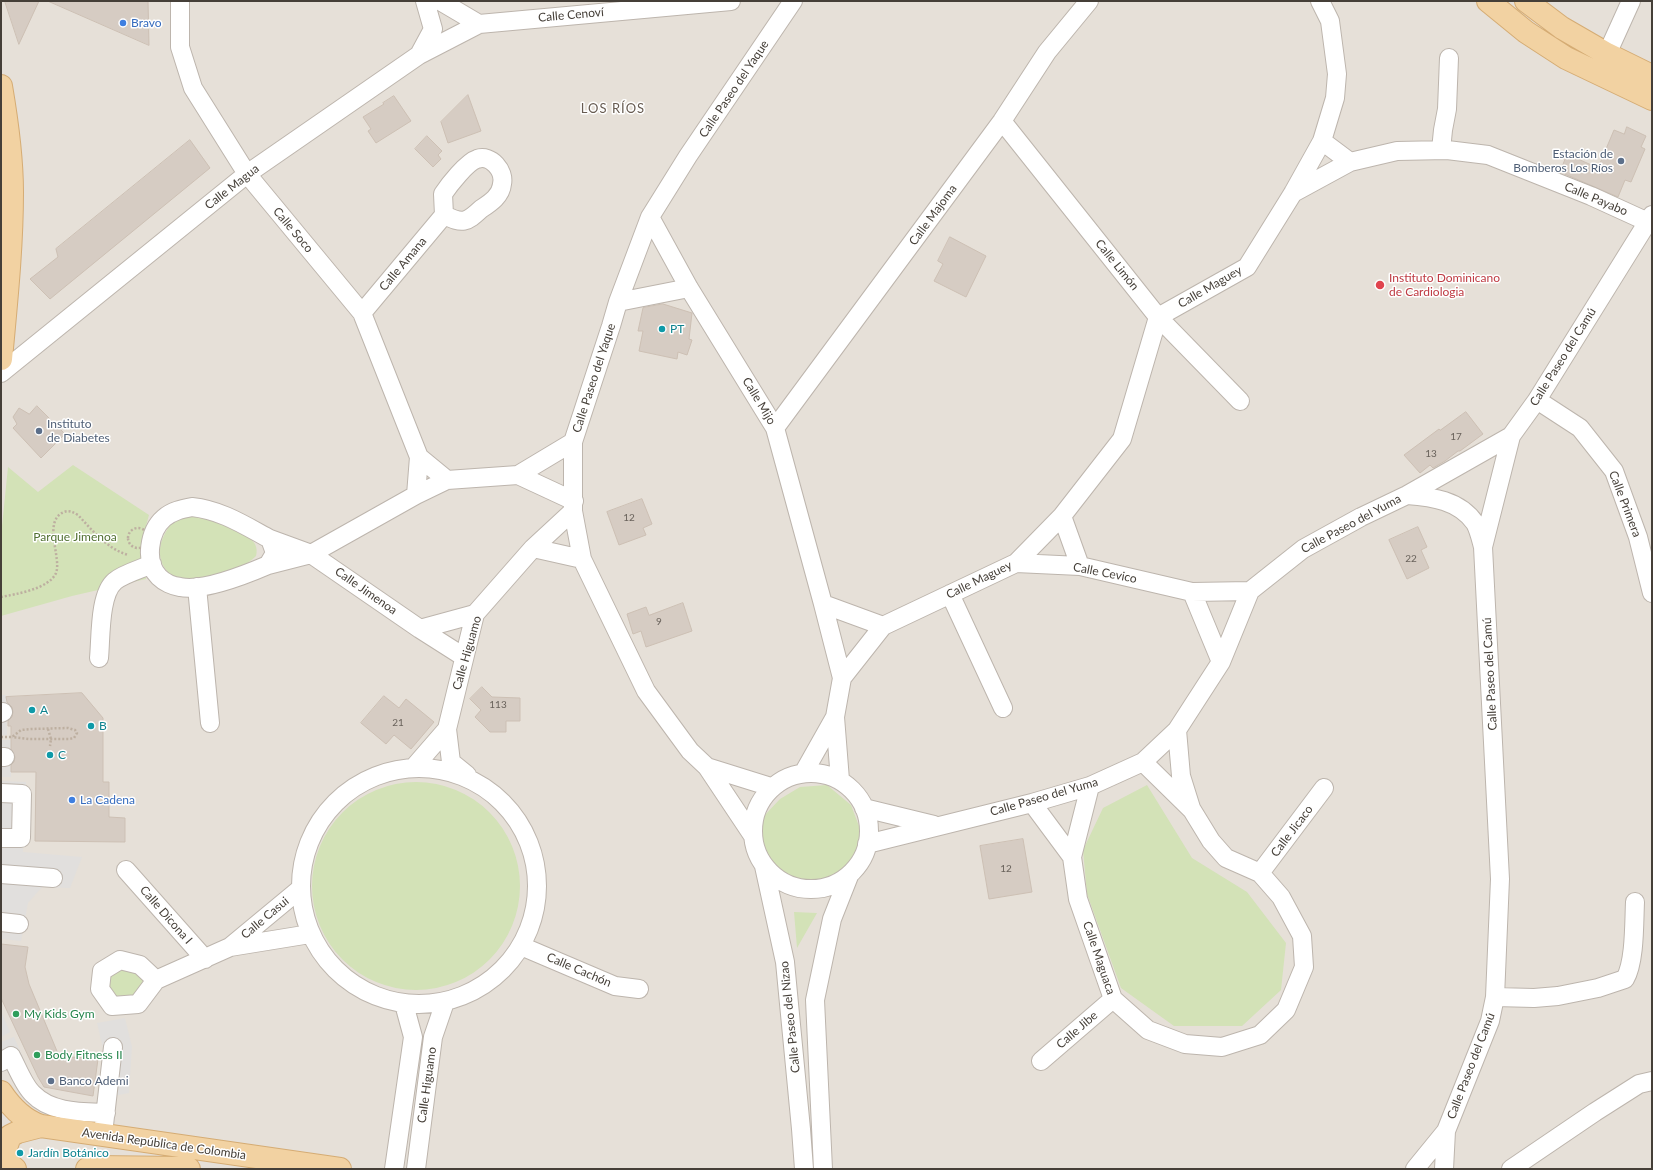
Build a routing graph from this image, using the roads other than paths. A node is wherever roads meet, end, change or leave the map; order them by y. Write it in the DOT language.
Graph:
graph roads {
  1 [pos="180,1"];
  2 [pos="425,1"];
  3 [pos="440,1"];
  4 [pos="731,1"];
  5 [pos="793,1"];
  6 [pos="1320,1"];
  7 [pos="1488,1"];
  8 [pos="1526,1"];
  9 [pos="1631,1"];
  10 [pos="1089,2"];
  11 [pos="478,24"];
  12 [pos="1607,54"];
  13 [pos="419,55"];
  14 [pos="1449,58"];
  15 [pos="1652,76"];
  16 [pos="1,86"];
  17 [pos="1652,99"];
  18 [pos="1002,122"];
  19 [pos="1322,141"];
  20 [pos="1441,150"];
  21 [pos="1350,162"];
  22 [pos="247,174"];
  23 [pos="1293,193"];
  24 [pos="444,215"];
  25 [pos="650,217"];
  26 [pos="1650,218"];
  27 [pos="689,288"];
  28 [pos="618,302"];
  29 [pos="362,313"];
  30 [pos="1158,317"];
  31 [pos="1,359"];
  32 [pos="1,373"];
  33 [pos="1537,400"];
  34 [pos="1240,401"];
  35 [pos="775,428"];
  36 [pos="1511,436"];
  37 [pos="573,442"];
  38 [pos="419,457"];
  39 [pos="518,475"];
  40 [pos="447,480"];
  41 [pos="416,495"];
  42 [pos="1407,495"];
  43 [pos="573,506"];
  44 [pos="1062,516"];
  45 [pos="270,539"];
  46 [pos="1483,547"];
  47 [pos="533,548"];
  48 [pos="312,554"];
  49 [pos="582,559"];
  50 [pos="151,560"];
  51 [pos="1016,563"];
  52 [pos="268,565"];
  53 [pos="1080,566"];
  54 [pos="197,587"];
  55 [pos="1250,591"];
  56 [pos="1192,592"];
  57 [pos="1652,593"];
  58 [pos="950,594"];
  59 [pos="823,604"];
  60 [pos="475,614"];
  61 [pos="883,626"];
  62 [pos="420,629"];
  63 [pos="464,657"];
  64 [pos="99,658"];
  65 [pos="1221,662"];
  66 [pos="842,678"];
  67 [pos="1003,708"];
  68 [pos="835,717"];
  69 [pos="210,723"];
  70 [pos="446,729"];
  71 [pos="1177,730"];
  72 [pos="1143,762"];
  73 [pos="414,767"];
  74 [pos="707,767"];
  75 [pos="804,772"];
  76 [pos="471,779"];
  77 [pos="840,780"];
  78 [pos="1090,786"];
  79 [pos="771,788"];
  80 [pos="1324,788"];
  81 [pos="1,793"];
  82 [pos="1032,803"];
  83 [pos="864,808"];
  84 [pos="1192,810"];
  85 [pos="937,826"];
  86 [pos="752,836"];
  87 [pos="1,838"];
  88 [pos="867,844"];
  89 [pos="1072,857"];
  90 [pos="764,866"];
  91 [pos="126,870"];
  92 [pos="1,874"];
  93 [pos="1260,874"];
  94 [pos="849,876"];
  95 [pos="53,878"];
  96 [pos="300,889"];
  97 [pos="1635,902"];
  98 [pos="1,922"];
  99 [pos="19,924"];
  100 [pos="310,934"];
  101 [pos="521,946"];
  102 [pos="230,947"];
  103 [pos="205,959"];
  104 [pos="156,980"];
  105 [pos="639,989"];
  106 [pos="1495,997"];
  107 [pos="1113,999"];
  108 [pos="445,1002"];
  109 [pos="404,1004"];
  110 [pos="113,1047"];
  111 [pos="1041,1061"];
  112 [pos="1,1062"];
  113 [pos="1652,1082"];
  114 [pos="1,1092"];
  115 [pos="36,1097"];
  116 [pos="18,1113"];
  117 [pos="106,1113"];
  118 [pos="41,1126"];
  119 [pos="1446,1131"];
  120 [pos="103,1136"];
  121 [pos="15,1169"];
  122 [pos="87,1169"];
  123 [pos="189,1169"];
  124 [pos="340,1169"];
  125 [pos="394,1169"];
  126 [pos="416,1169"];
  127 [pos="804,1169"];
  128 [pos="823,1169"];
  129 [pos="1415,1169"];
  130 [pos="1444,1169"];
  131 [pos="1512,1169"];
  1 -- 22 [label="street, Calle Soco"];
  2 -- 13 [label="street"];
  3 -- 11 [label="street"];
  4 -- 11 [label="street, Calle Cenoví"];
  5 -- 25 [label="street, Calle Paseo del Yaque"];
  6 -- 19 [label="street, Calle Maguey"];
  7 -- 17 [label="main road"];
  8 -- 12 [label="main road"];
  9 -- 12 [label="street"];
  10 -- 18 [label="street, Calle Majoma"];
  11 -- 13 [label="street, Calle Magua"];
  12 -- 15 [label="main road"];
  13 -- 22 [label="street, Calle Magua"];
  14 -- 20 [label="street"];
  16 -- 31 [label="main road"];
  18 -- 30 [label="street, Calle Limón"];
  18 -- 35 [label="street, Calle Majoma"];
  19 -- 21 [label="street"];
  19 -- 23 [label="street, Calle Maguey"];
  20 -- 21 [label="street, Calle Payabo"];
  20 -- 26 [label="street, Calle Payabo"];
  21 -- 23 [label="street, Calle Payabo"];
  22 -- 29 [label="street, Calle Soco"];
  22 -- 32 [label="street, Calle Magua"];
  23 -- 30 [label="street, Calle Maguey"];
  24 -- 29 [label="street, Calle Amana"];
  25 -- 27 [label="street, Calle Mijo"];
  25 -- 28 [label="street, Calle Paseo del Yaque"];
  26 -- 33 [label="street, Calle Paseo del Camú"];
  27 -- 28 [label="street"];
  27 -- 35 [label="street, Calle Mijo"];
  28 -- 37 [label="street, Calle Paseo del Yaque"];
  29 -- 38 [label="street, Calle Soco"];
  30 -- 34 [label="street, Calle Limón"];
  30 -- 44 [label="street, Calle Maguey"];
  33 -- 36 [label="street, Calle Paseo del Camú"];
  33 -- 57 [label="street, Calle Primera"];
  35 -- 59 [label="street, Calle Mijo"];
  36 -- 42 [label="street, Calle Paseo del Yuma"];
  36 -- 46 [label="street, Calle Paseo del Camú"];
  37 -- 39 [label="street"];
  37 -- 43 [label="street, Calle Paseo del Yaque"];
  38 -- 40 [label="street, Calle Soco"];
  38 -- 41 [label="street, Calle Soco"];
  39 -- 40 [label="street"];
  39 -- 43 [label="street"];
  40 -- 41 [label="street"];
  41 -- 48 [label="street"];
  42 -- 46 [label="street"];
  42 -- 55 [label="street, Calle Paseo del Yuma"];
  43 -- 47 [label="street, Calle Higuamo"];
  43 -- 49 [label="street, Calle Paseo del Yaque"];
  44 -- 51 [label="street, Calle Maguey"];
  44 -- 53 [label="street"];
  45 -- 48 [label="street, Calle Jimenoa"];
  45 -- 50 [label="street"];
  45 -- 52 [label="street"];
  46 -- 106 [label="street, Calle Paseo del Camú"];
  47 -- 49 [label="street"];
  47 -- 60 [label="street, Calle Higuamo"];
  48 -- 52 [label="street"];
  48 -- 62 [label="street, Calle Jimenoa"];
  49 -- 74 [label="street, Calle Paseo del Yaque"];
  50 -- 54 [label="street"];
  50 -- 64 [label="street"];
  51 -- 53 [label="street, Calle Cevico"];
  51 -- 58 [label="street, Calle Maguey"];
  52 -- 54 [label="street"];
  53 -- 56 [label="street, Calle Cevico"];
  54 -- 69 [label="street"];
  55 -- 56 [label="street, Calle Cevico"];
  55 -- 65 [label="street, Calle Paseo del Yuma"];
  56 -- 65 [label="street"];
  58 -- 61 [label="street, Calle Maguey"];
  58 -- 67 [label="street"];
  59 -- 61 [label="street"];
  59 -- 66 [label="street, Calle Maguey"];
  60 -- 62 [label="street"];
  60 -- 63 [label="street, Calle Higuamo"];
  61 -- 66 [label="street, Calle Maguey"];
  62 -- 63 [label="street, Calle Jimenoa"];
  63 -- 70 [label="street, Calle Higuamo"];
  65 -- 71 [label="street, Calle Paseo del Yuma"];
  66 -- 68 [label="street, Calle Maguey"];
  68 -- 75 [label="street, Calle Maguey"];
  68 -- 77 [label="street, Calle Maguey"];
  70 -- 73 [label="street, Calle Higuamo"];
  70 -- 76 [label="street, Calle Higuamo"];
  71 -- 72 [label="street, Calle Paseo del Yuma"];
  71 -- 84 [label="street"];
  72 -- 78 [label="street, Calle Paseo del Yuma"];
  72 -- 84 [label="street, Calle Maguaca"];
  73 -- 76 [label="street"];
  73 -- 96 [label="street"];
  74 -- 79 [label="street, Calle Paseo del Yaque"];
  74 -- 86 [label="street, Calle Paseo del Yaque"];
  75 -- 77 [label="street"];
  75 -- 79 [label="street"];
  76 -- 101 [label="street"];
  77 -- 83 [label="street"];
  78 -- 82 [label="street, Calle Paseo del Yuma"];
  78 -- 89 [label="street, Calle Maguaca"];
  79 -- 86 [label="street"];
  80 -- 93 [label="street, Calle Jicaco"];
  81 -- 87 [label="street"];
  82 -- 85 [label="street, Calle Paseo del Yuma"];
  82 -- 89 [label="street, Calle Maguaca"];
  83 -- 85 [label="street, Calle Paseo del Yuma"];
  83 -- 88 [label="street"];
  84 -- 93 [label="street, Calle Maguaca"];
  85 -- 88 [label="street, Calle Paseo del Yuma"];
  86 -- 90 [label="street"];
  88 -- 94 [label="street"];
  89 -- 107 [label="street, Calle Maguaca"];
  90 -- 94 [label="street"];
  90 -- 127 [label="street, Calle Paseo del Nizao"];
  91 -- 103 [label="street, Calle Dicona I"];
  92 -- 95 [label="street"];
  93 -- 107 [label="street, Calle Maguaca"];
  94 -- 128 [label="street, Calle Paseo del Nizao"];
  96 -- 100 [label="street"];
  96 -- 102 [label="street, Calle Casui"];
  97 -- 106 [label="street"];
  98 -- 99 [label="street"];
  100 -- 102 [label="street, Calle Casui"];
  100 -- 109 [label="street"];
  101 -- 105 [label="street, Calle Cachón"];
  101 -- 108 [label="street"];
  102 -- 103 [label="street, Calle Casui"];
  103 -- 104 [label="street, Calle Casui"];
  106 -- 119 [label="street, Calle Paseo del Camú"];
  107 -- 111 [label="street, Calle Jibe"];
  108 -- 109 [label="street"];
  108 -- 126 [label="street, Calle Higuamo"];
  109 -- 125 [label="street, Calle Higuamo"];
  110 -- 117 [label="street"];
  112 -- 115 [label="street"];
  113 -- 131 [label="street"];
  114 -- 116 [label="main road, Avenida República de Colombia"];
  115 -- 116 [label="street"];
  115 -- 117 [label="street"];
  116 -- 118 [label="main road, Avenida República de Colombia"];
  117 -- 120 [label="street"];
  118 -- 120 [label="main road, Avenida República de Colombia"];
  118 -- 121 [label="main road"];
  119 -- 129 [label="street"];
  119 -- 130 [label="street, Calle Paseo del Camú"];
  120 -- 124 [label="main road, Avenida República de Colombia"];
  122 -- 123 [label="main road, Avenida República de Colombia"];
}
